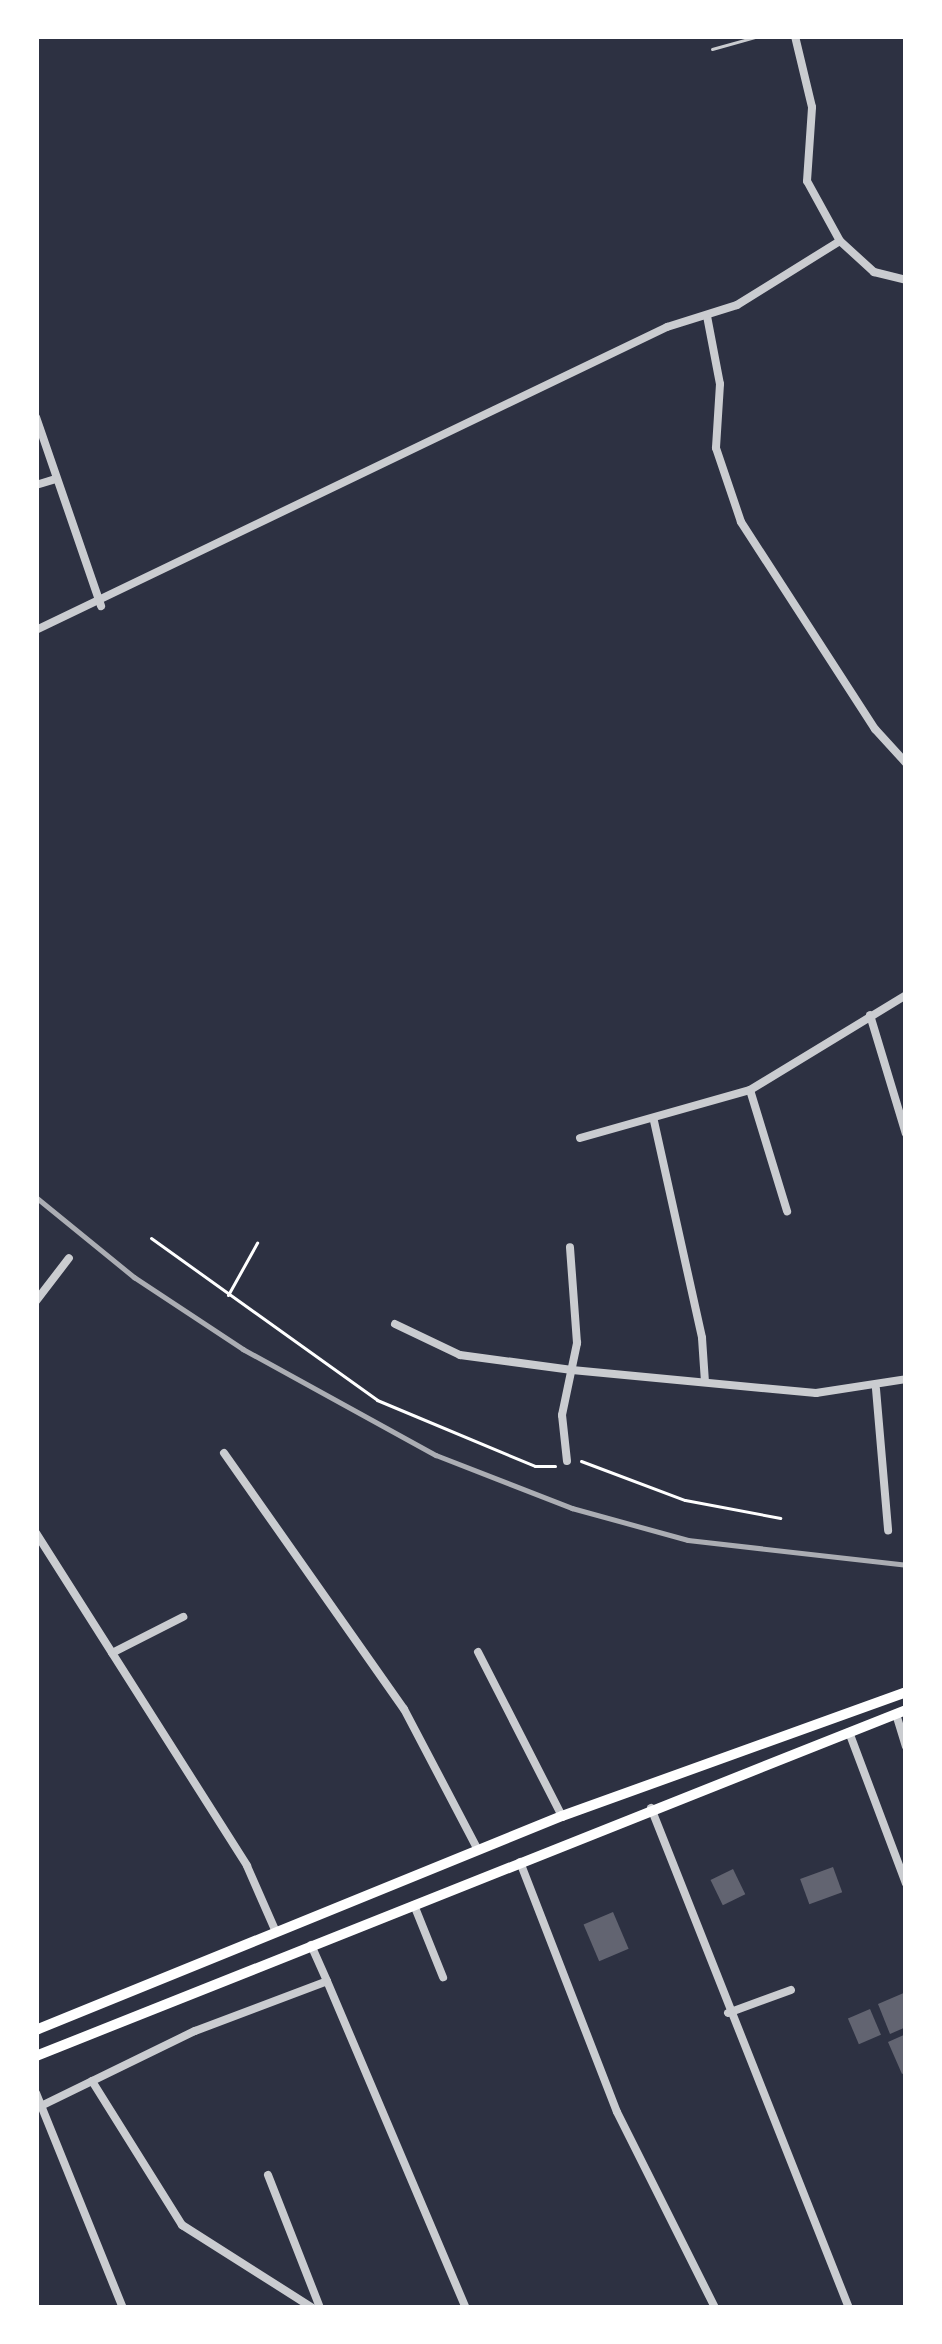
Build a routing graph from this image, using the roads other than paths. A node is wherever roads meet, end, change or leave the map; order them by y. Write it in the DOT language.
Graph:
graph roads {
  1 [pos="759,36"];
  2 [pos="795,36"];
  3 [pos="712,50"];
  4 [pos="840,241"];
  5 [pos="906,280"];
  6 [pos="707,316"];
  7 [pos="36,417"];
  8 [pos="56,479"];
  9 [pos="36,485"];
  10 [pos="101,606"];
  11 [pos="36,630"];
  12 [pos="906,763"];
  13 [pos="906,995"];
  14 [pos="870,1015"];
  15 [pos="750,1090"];
  16 [pos="654,1121"];
  17 [pos="906,1134"];
  18 [pos="580,1138"];
  19 [pos="787,1211"];
  20 [pos="570,1247"];
  21 [pos="69,1258"];
  22 [pos="36,1301"];
  23 [pos="394,1324"];
  24 [pos="572,1370"];
  25 [pos="906,1378"];
  26 [pos="705,1382"];
  27 [pos="876,1389"];
  28 [pos="224,1453"];
  29 [pos="567,1461"];
  30 [pos="888,1530"];
  31 [pos="36,1533"];
  32 [pos="183,1617"];
  33 [pos="478,1652"];
  34 [pos="112,1653"];
  35 [pos="906,1692"];
  36 [pos="901,1712"];
  37 [pos="849,1732"];
  38 [pos="906,1746"];
  39 [pos="651,1808"];
  40 [pos="562,1816"];
  41 [pos="478,1850"];
  42 [pos="520,1861"];
  43 [pos="906,1884"];
  44 [pos="414,1904"];
  45 [pos="276,1933"];
  46 [pos="311,1945"];
  47 [pos="285,1956"];
  48 [pos="443,1977"];
  49 [pos="327,1982"];
  50 [pos="791,1990"];
  51 [pos="728,2013"];
  52 [pos="36,2030"];
  53 [pos="36,2056"];
  54 [pos="92,2080"];
  55 [pos="36,2093"];
  56 [pos="43,2105"];
  57 [pos="268,2175"];
  58 [pos="123,2308"];
  59 [pos="317,2308"];
  60 [pos="466,2308"];
  61 [pos="715,2308"];
  62 [pos="849,2308"];
  1 -- 3 [label="lane"];
  2 -- 4 [label="street"];
  4 -- 5 [label="street"];
  4 -- 6 [label="street"];
  6 -- 10 [label="street"];
  6 -- 12 [label="street"];
  7 -- 8 [label="street"];
  8 -- 9 [label="street"];
  8 -- 10 [label="street"];
  10 -- 11 [label="street"];
  13 -- 14 [label="street"];
  14 -- 15 [label="street"];
  14 -- 17 [label="street"];
  15 -- 16 [label="street"];
  15 -- 19 [label="street"];
  16 -- 18 [label="street"];
  16 -- 26 [label="street"];
  20 -- 24 [label="street"];
  21 -- 22 [label="street"];
  23 -- 24 [label="street"];
  24 -- 26 [label="street"];
  24 -- 29 [label="street"];
  25 -- 27 [label="street"];
  26 -- 27 [label="street"];
  27 -- 30 [label="street"];
  28 -- 41 [label="street"];
  31 -- 34 [label="street"];
  32 -- 34 [label="street"];
  33 -- 40 [label="street"];
  34 -- 45 [label="street"];
  35 -- 40 [label="main road"];
  36 -- 37 [label="main road"];
  36 -- 38 [label="street"];
  37 -- 39 [label="main road"];
  37 -- 43 [label="street"];
  39 -- 42 [label="main road"];
  39 -- 51 [label="street"];
  40 -- 41 [label="main road"];
  41 -- 45 [label="main road"];
  42 -- 44 [label="main road"];
  42 -- 61 [label="street"];
  44 -- 46 [label="main road"];
  44 -- 48 [label="street"];
  45 -- 47 [label="main road"];
  45 -- 52 [label="main road"];
  46 -- 47 [label="main road"];
  46 -- 49 [label="street"];
  47 -- 53 [label="main road"];
  49 -- 54 [label="street"];
  49 -- 60 [label="street"];
  50 -- 51 [label="street"];
  51 -- 62 [label="street"];
  54 -- 56 [label="street"];
  54 -- 59 [label="street"];
  55 -- 56 [label="street"];
  56 -- 58 [label="street"];
  57 -- 59 [label="street"];
}
